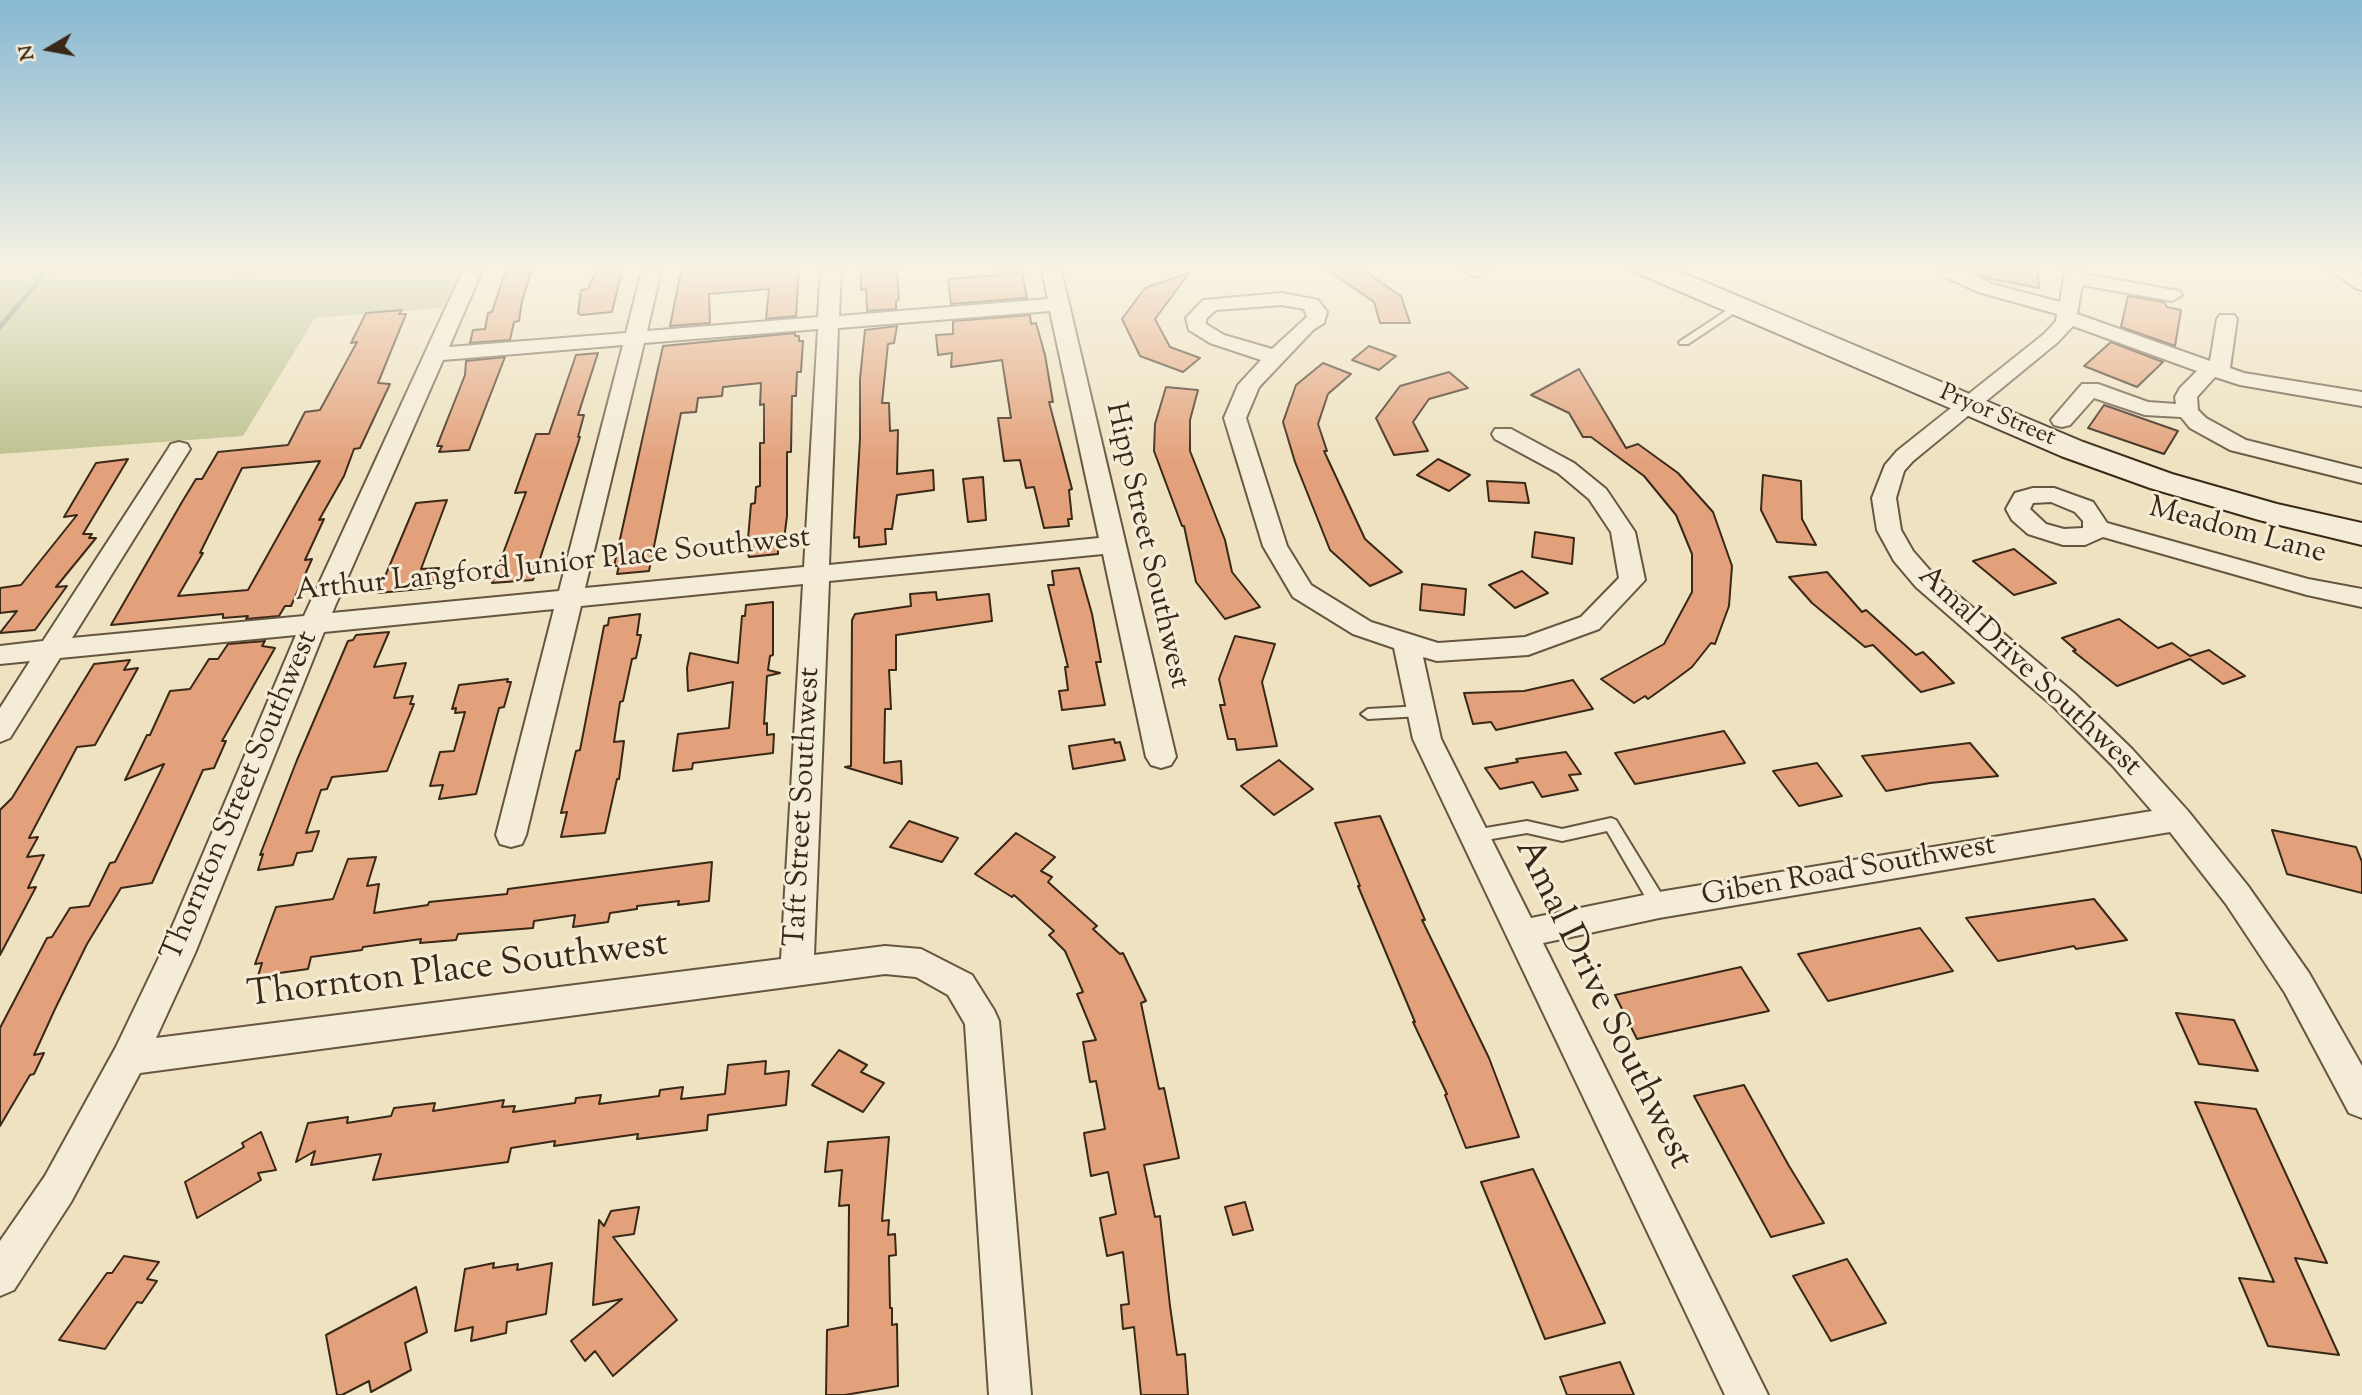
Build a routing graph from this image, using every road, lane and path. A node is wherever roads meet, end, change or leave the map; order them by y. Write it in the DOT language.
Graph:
graph roads {
  1 [pos="446,331"];
  2 [pos="638,331"];
  3 [pos="720,331"];
  4 [pos="830,331"];
  5 [pos="1064,331"];
  6 [pos="1204,331"];
  7 [pos="1303,331"];
  8 [pos="1700,331"];
  9 [pos="1796,331"];
  10 [pos="2057,331"];
  11 [pos="2113,331"];
  12 [pos="2224,331"];
  13 [pos="636,338"];
  14 [pos="1684,342"];
  15 [pos="436,354"];
  16 [pos="1273,358"];
  17 [pos="2215,370"];
  18 [pos="2362,399"];
  19 [pos="1968,405"];
  20 [pos="2187,411"];
  21 [pos="2062,420"];
  22 [pos="1503,434"];
  23 [pos="178,449"];
  24 [pos="2362,476"];
  25 [pos="2095,527"];
  26 [pos="2362,534"];
  27 [pos="1113,545"];
  28 [pos="817,574"];
  29 [pos="2362,598"];
  30 [pos="571,599"];
  31 [pos="314,624"];
  32 [pos="1406,642"];
  33 [pos="49,651"];
  34 [pos="0,656"];
  35 [pos="1421,711"];
  36 [pos="1368,714"];
  37 [pos="0,731"];
  38 [pos="1161,757"];
  39 [pos="2177,819"];
  40 [pos="511,835"];
  41 [pos="1474,836"];
  42 [pos="1659,905"];
  43 [pos="1521,934"];
  44 [pos="797,971"];
  45 [pos="129,1058"];
  46 [pos="2362,1101"];
  47 [pos="0,1276"];
  48 [pos="1010,1395"];
  49 [pos="1747,1395"];
  1 -- 15 [label="street, Thornton Street Southwest"];
  2 -- 13 [label="street"];
  3 -- 13 [label="street"];
  4 -- 28 [label="street, Taft Street Southwest"];
  5 -- 27 [label="street, Hipp Street Southwest"];
  6 -- 16 [label="street"];
  7 -- 16 [label="street"];
  8 -- 14 [label="lane"];
  9 -- 19 [label="main road, Pryor Street"];
  10 -- 19 [label="street, Amal Drive Southwest"];
  11 -- 17 [label="street"];
  12 -- 17 [label="street"];
  13 -- 15 [label="street"];
  13 -- 30 [label="street"];
  15 -- 31 [label="street, Thornton Street Southwest"];
  16 -- 32 [label="street"];
  17 -- 18 [label="street"];
  17 -- 20 [label="street"];
  19 -- 26 [label="main road, Pryor Street"];
  19 -- 39 [label="street, Amal Drive Southwest"];
  20 -- 21 [label="street"];
  20 -- 24 [label="street"];
  22 -- 32 [label="street"];
  23 -- 33 [label="street"];
  25 -- 29 [label="street, Meadom Lane"];
  27 -- 28 [label="street, Arthur Langford Junior Place Southwest"];
  27 -- 38 [label="street, Hipp Street Southwest"];
  28 -- 30 [label="street, Arthur Langford Junior Place Southwest"];
  28 -- 44 [label="street, Taft Street Southwest"];
  30 -- 31 [label="street, Arthur Langford Junior Place Southwest"];
  30 -- 40 [label="street"];
  31 -- 33 [label="street, Arthur Langford Junior Place Southwest"];
  31 -- 45 [label="street, Thornton Street Southwest"];
  32 -- 35 [label="street, Amal Drive Southwest"];
  33 -- 34 [label="street, Arthur Langford Junior Place Southwest"];
  33 -- 37 [label="street"];
  35 -- 36 [label="lane"];
  35 -- 41 [label="street, Amal Drive Southwest"];
  39 -- 42 [label="street, Giben Road Southwest"];
  39 -- 46 [label="street, Amal Drive Southwest"];
  41 -- 42 [label="lane"];
  41 -- 43 [label="street, Amal Drive Southwest"];
  42 -- 43 [label="street, Giben Road Southwest"];
  43 -- 49 [label="street, Amal Drive Southwest"];
  44 -- 45 [label="street, Thornton Place Southwest"];
  44 -- 48 [label="street, Taft Street Southwest"];
  45 -- 47 [label="street, Thornton Street Southwest"];
}
